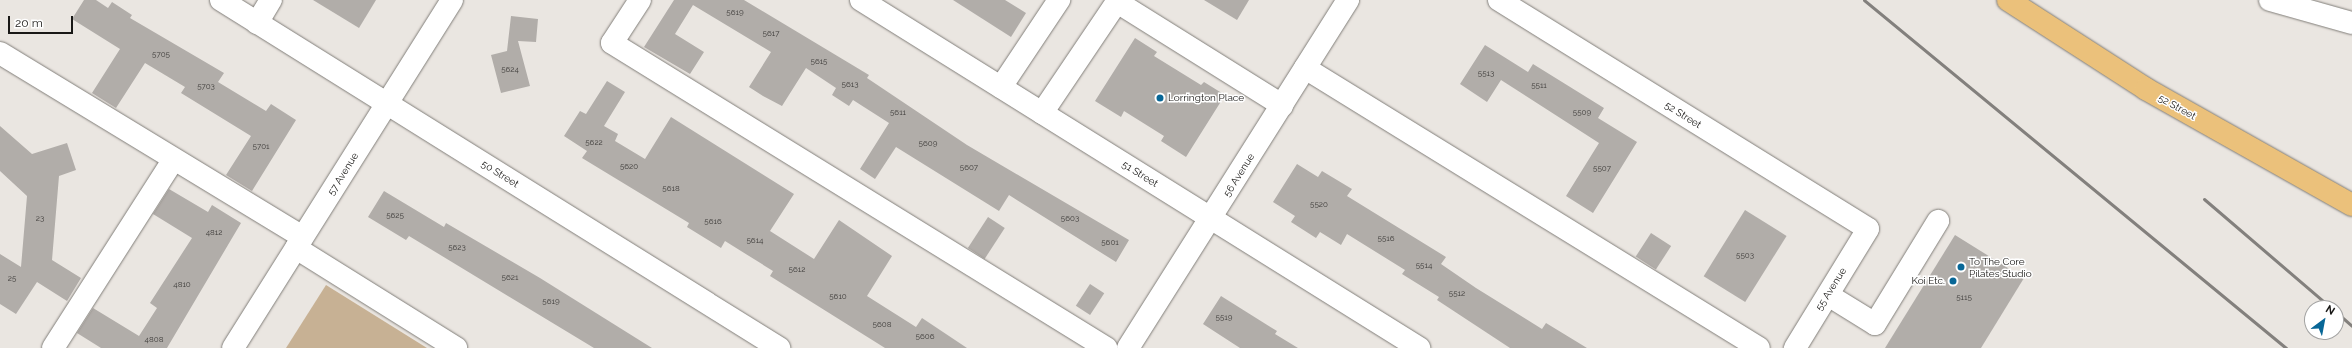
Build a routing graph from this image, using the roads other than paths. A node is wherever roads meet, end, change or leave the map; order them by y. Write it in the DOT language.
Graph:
graph roads {
  1 [pos="221,0"];
  2 [pos="272,0"];
  3 [pos="452,0"];
  4 [pos="640,0"];
  5 [pos="861,0"];
  6 [pos="1059,0"];
  7 [pos="1348,0"];
  8 [pos="1499,0"];
  9 [pos="2008,0"];
  10 [pos="2270,0"];
  11 [pos="257,22"];
  12 [pos="2352,22"];
  13 [pos="0,53"];
  14 [pos="1305,68"];
  15 [pos="1001,87"];
  16 [pos="387,104"];
  17 [pos="1282,105"];
  18 [pos="1042,113"];
  19 [pos="173,160"];
  20 [pos="2352,205"];
  21 [pos="1211,218"];
  22 [pos="1938,222"];
  23 [pos="1868,229"];
  24 [pos="299,243"];
  25 [pos="1828,295"];
  26 [pos="53,348"];
  27 [pos="233,348"];
  28 [pos="456,348"];
  29 [pos="779,348"];
  30 [pos="1106,348"];
  31 [pos="1128,348"];
  32 [pos="1419,348"];
  33 [pos="1759,348"];
  34 [pos="1795,348"];
  1 -- 11 [label="street, 50 Street"];
  2 -- 11 [label="street"];
  3 -- 16 [label="street, 57 Avenue"];
  4 -- 30 [label="street"];
  5 -- 15 [label="street, 51 Street"];
  6 -- 15 [label="street"];
  7 -- 14 [label="street, 56 Avenue"];
  8 -- 23 [label="street, 52 Street"];
  9 -- 20 [label="main road, 52 Street"];
  10 -- 12 [label="street"];
  11 -- 16 [label="street, 50 Street"];
  13 -- 19 [label="street"];
  14 -- 17 [label="street, 56 Avenue"];
  14 -- 33 [label="street"];
  15 -- 18 [label="street, 51 Street"];
  16 -- 24 [label="street, 57 Avenue"];
  16 -- 29 [label="street, 50 Street"];
  17 -- 18 [label="street"];
  17 -- 21 [label="street, 56 Avenue"];
  18 -- 21 [label="street, 51 Street"];
  19 -- 24 [label="street"];
  19 -- 26 [label="street"];
  21 -- 31 [label="street, 56 Avenue"];
  21 -- 32 [label="street, 51 Street"];
  22 -- 25 [label="street"];
  23 -- 25 [label="street, 55 Avenue"];
  24 -- 27 [label="street, 57 Avenue"];
  24 -- 28 [label="street"];
  25 -- 34 [label="street, 55 Avenue"];
}
